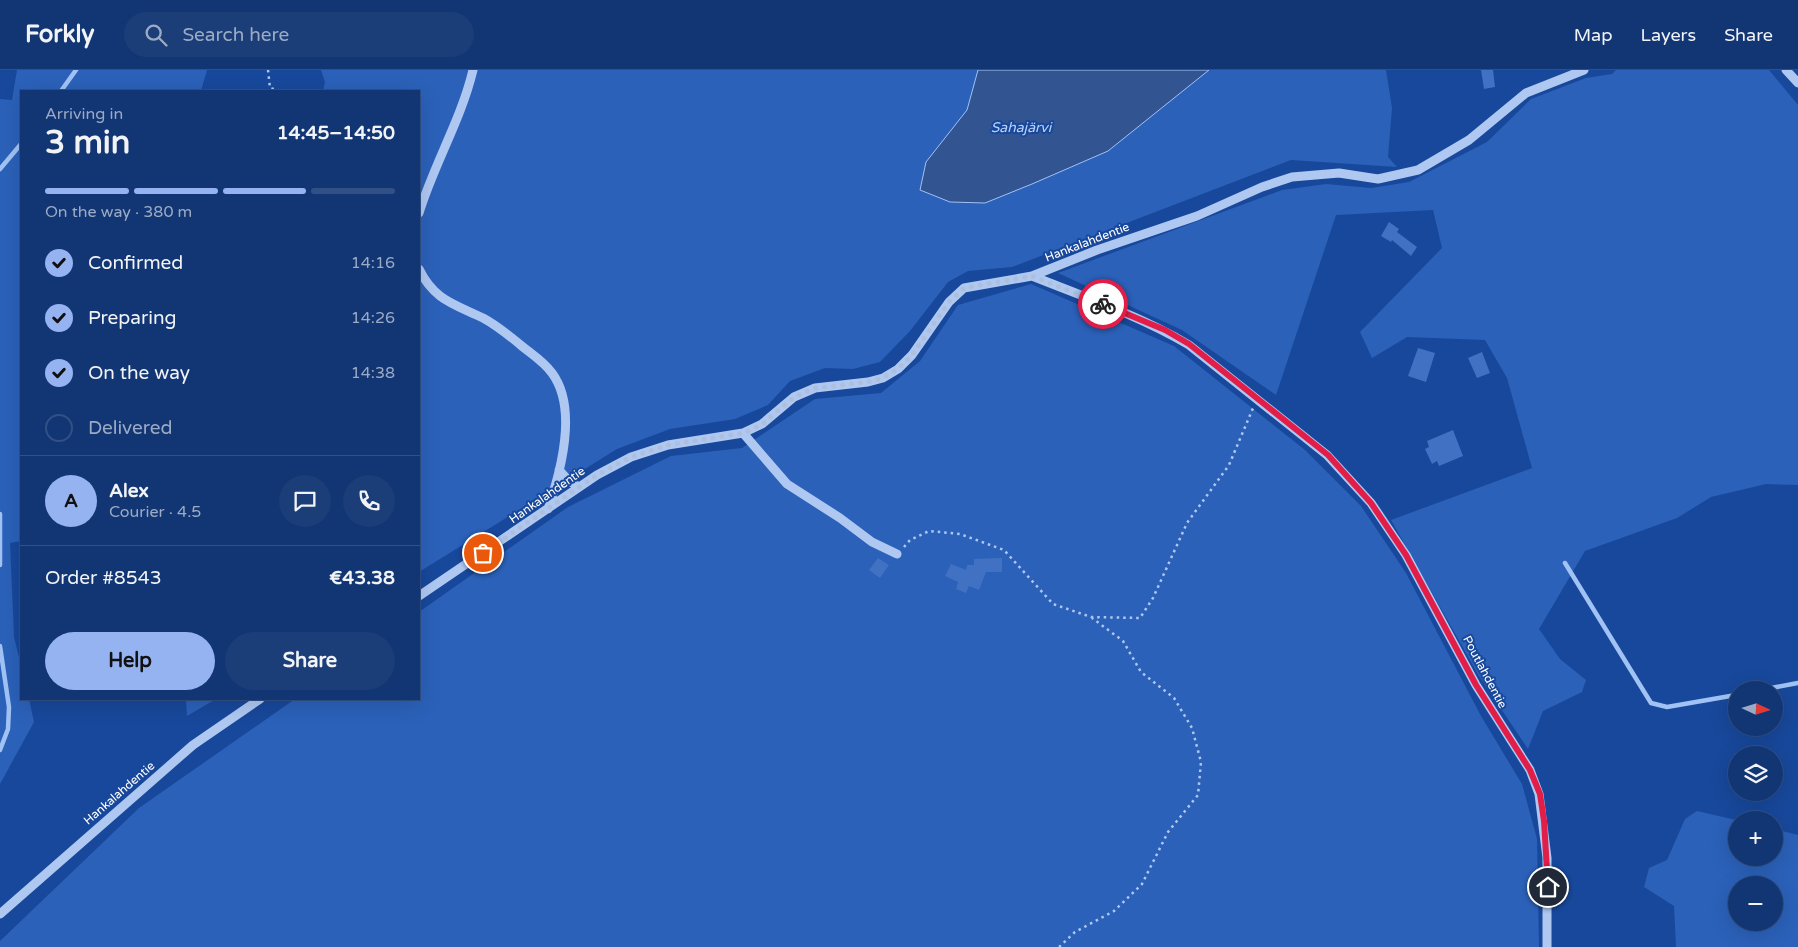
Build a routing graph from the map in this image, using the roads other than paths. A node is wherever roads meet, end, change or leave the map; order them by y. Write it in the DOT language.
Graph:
graph roads {
  1 [pos="473,70"];
  2 [pos="1584,70"];
  3 [pos="1786,70"];
  4 [pos="1798,84"];
  5 [pos="420,210"];
  6 [pos="420,271"];
  7 [pos="1032,276"];
  8 [pos="744,433"];
  9 [pos="559,470"];
  10 [pos="579,487"];
  11 [pos="548,509"];
  12 [pos="897,554"];
  13 [pos="420,595"];
  14 [pos="259,700"];
  15 [pos="0,914"];
  16 [pos="1547,947"];
  1 -- 5 [label="street"];
  2 -- 7 [label="street, Hankalahdentie"];
  3 -- 4 [label="street"];
  6 -- 9 [label="street"];
  7 -- 8 [label="street, Hankalahdentie"];
  7 -- 16 [label="street, Poutlahdentie"];
  8 -- 10 [label="street, Hankalahdentie"];
  8 -- 12 [label="street"];
  9 -- 10 [label="street"];
  9 -- 11 [label="street"];
  10 -- 11 [label="street, Hankalahdentie"];
  11 -- 13 [label="street, Hankalahdentie"];
  14 -- 15 [label="street, Hankalahdentie"];
}
